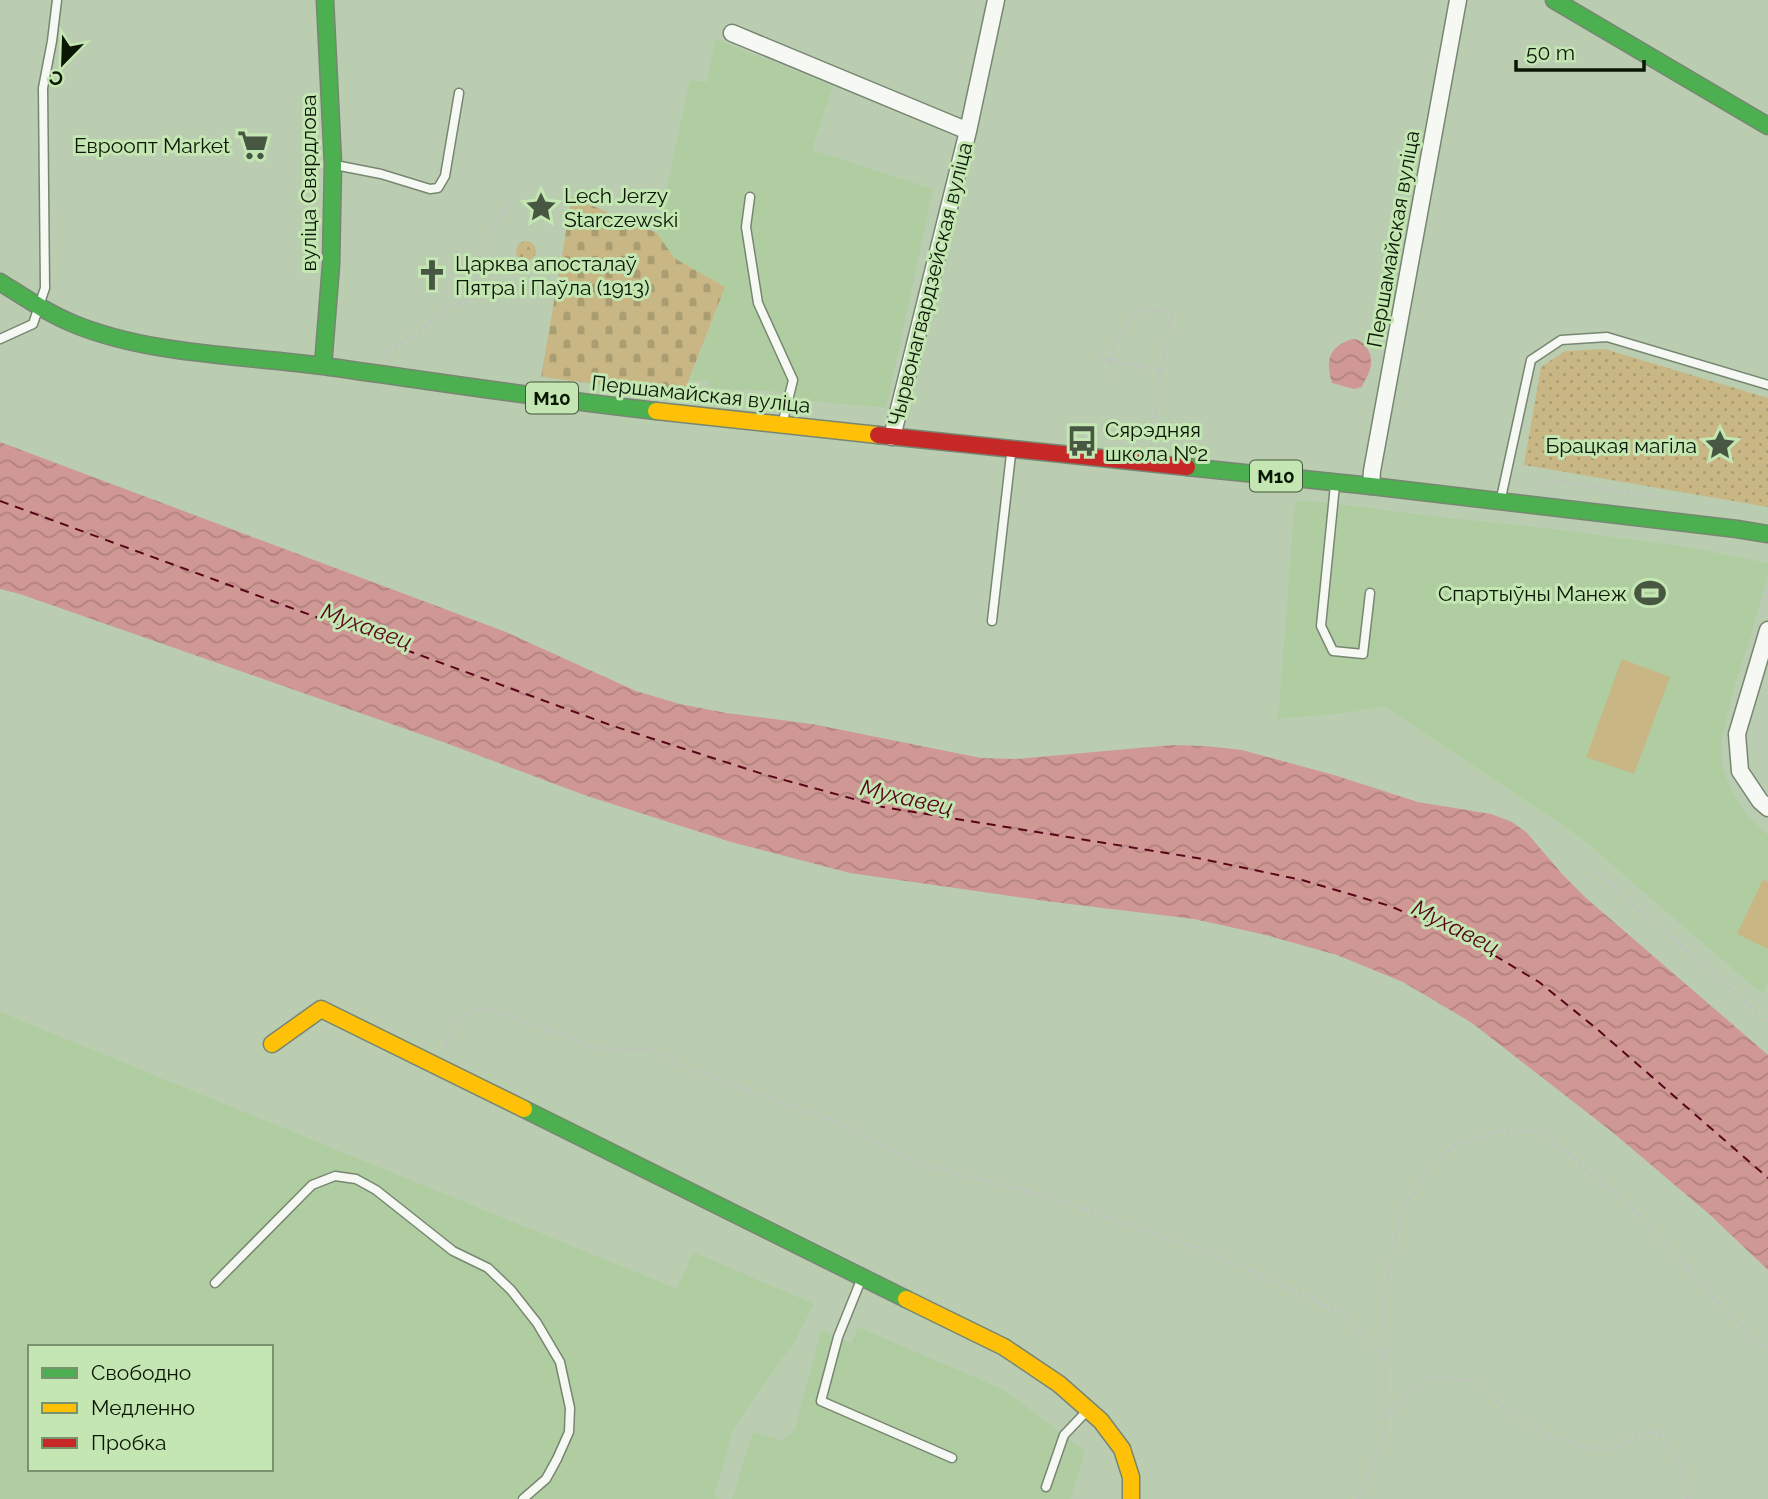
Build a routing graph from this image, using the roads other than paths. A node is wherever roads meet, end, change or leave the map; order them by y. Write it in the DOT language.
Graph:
graph roads {
  1 [pos="57,0"];
  2 [pos="325,0"];
  3 [pos="996,0"];
  4 [pos="1458,0"];
  5 [pos="1554,0"];
  6 [pos="732,33"];
  7 [pos="459,93"];
  8 [pos="1768,126"];
  9 [pos="968,131"];
  10 [pos="332,164"];
  11 [pos="750,197"];
  12 [pos="0,282"];
  13 [pos="39,307"];
  14 [pos="0,339"];
  15 [pos="323,366"];
  16 [pos="1768,385"];
  17 [pos="782,424"];
  18 [pos="891,437"];
  19 [pos="1011,449"];
  20 [pos="1335,482"];
  21 [pos="1371,486"];
  22 [pos="1500,500"];
  23 [pos="1768,534"];
  24 [pos="1370,593"];
  25 [pos="992,621"];
  26 [pos="1768,630"];
  27 [pos="1768,808"];
  28 [pos="272,1044"];
  29 [pos="862,1277"];
  30 [pos="215,1283"];
  31 [pos="1088,1410"];
  32 [pos="952,1458"];
  33 [pos="1046,1487"];
  34 [pos="523,1499"];
  35 [pos="1131,1499"];
  1 -- 13 [label="lane"];
  2 -- 10 [label="main road, вуліца Свярдлова"];
  3 -- 9 [label="street, Чырвонагвардзейская вуліца"];
  4 -- 21 [label="street, Першамайская вуліца"];
  5 -- 8 [label="main road"];
  6 -- 9 [label="street, Чырвонагвардзейская вуліца"];
  7 -- 10 [label="lane"];
  9 -- 18 [label="street, Чырвонагвардзейская вуліца"];
  10 -- 15 [label="main road, вуліца Свярдлова"];
  11 -- 17 [label="lane"];
  12 -- 13 [label="main road, Першамайская вуліца / М10"];
  13 -- 14 [label="lane"];
  13 -- 15 [label="main road, Першамайская вуліца / М10"];
  15 -- 17 [label="main road, Першамайская вуліца / М10"];
  16 -- 22 [label="lane"];
  17 -- 18 [label="main road, Першамайская вуліца / М10"];
  18 -- 19 [label="main road, Першамайская вуліца / М10"];
  19 -- 20 [label="main road, Першамайская вуліца / М10"];
  19 -- 25 [label="lane"];
  20 -- 21 [label="main road, Першамайская вуліца / М10"];
  20 -- 24 [label="lane"];
  21 -- 22 [label="main road, Першамайская вуліца / М10"];
  22 -- 23 [label="main road, Першамайская вуліца / М10"];
  26 -- 27 [label="street"];
  28 -- 29 [label="main road"];
  29 -- 31 [label="main road"];
  29 -- 32 [label="lane"];
  30 -- 34 [label="lane"];
  31 -- 33 [label="lane"];
  31 -- 35 [label="main road"];
}
